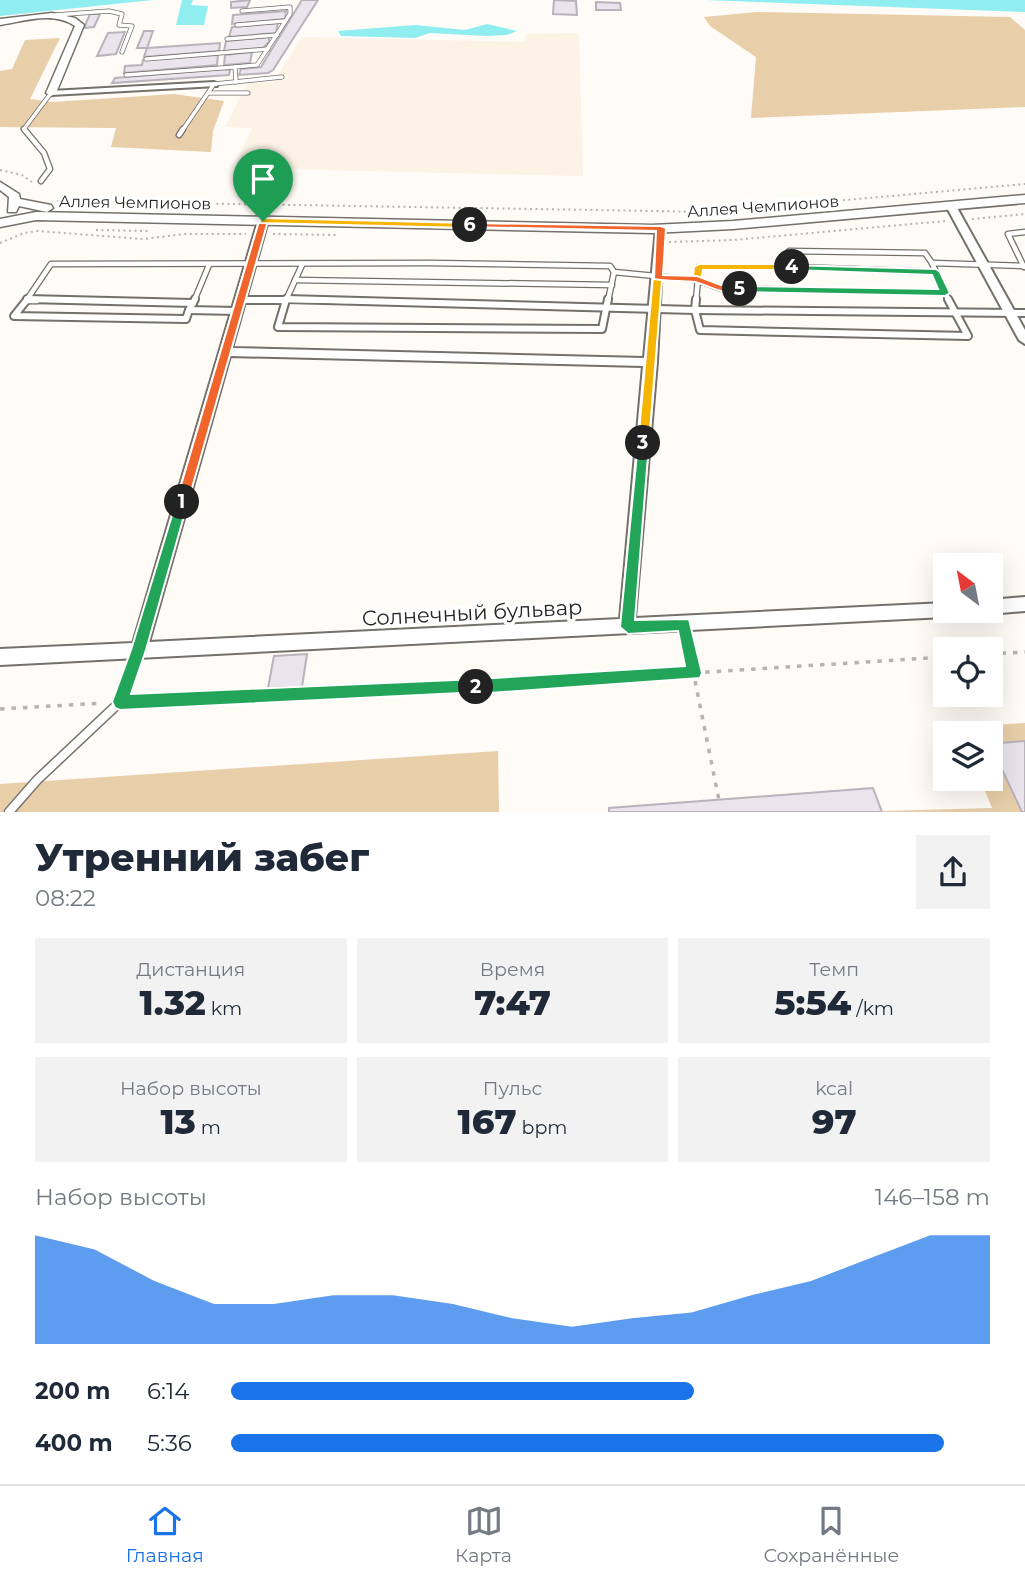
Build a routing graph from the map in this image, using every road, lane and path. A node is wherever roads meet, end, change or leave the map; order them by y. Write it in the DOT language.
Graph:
graph roads {
  1 [pos="242,10"];
  2 [pos="55,15"];
  3 [pos="285,21"];
  4 [pos="0,22"];
  5 [pos="237,26"];
  6 [pos="277,35"];
  7 [pos="227,39"];
  8 [pos="268,49"];
  9 [pos="122,52"];
  10 [pos="146,59"];
  11 [pos="235,67"];
  12 [pos="126,75"];
  13 [pos="282,77"];
  14 [pos="236,82"];
  15 [pos="214,84"];
  16 [pos="51,93"];
  17 [pos="209,93"];
  18 [pos="248,93"];
  19 [pos="179,135"];
  20 [pos="0,170"];
  21 [pos="41,181"];
  22 [pos="0,184"];
  23 [pos="1025,184"];
  24 [pos="39,187"];
  25 [pos="1025,190"];
  26 [pos="1025,199"];
  27 [pos="15,201"];
  28 [pos="56,201"];
  29 [pos="951,206"];
  30 [pos="263,221"];
  31 [pos="0,222"];
  32 [pos="661,228"];
  33 [pos="1025,232"];
  34 [pos="932,263"];
  35 [pos="209,265"];
  36 [pos="250,265"];
  37 [pos="302,265"];
  38 [pos="984,266"];
  39 [pos="795,267"];
  40 [pos="1024,267"];
  41 [pos="614,272"];
  42 [pos="936,272"];
  43 [pos="658,277"];
  44 [pos="697,279"];
  45 [pos="295,280"];
  46 [pos="612,285"];
  47 [pos="945,293"];
  48 [pos="286,300"];
  49 [pos="26,301"];
  50 [pos="193,303"];
  51 [pos="239,306"];
  52 [pos="608,306"];
  53 [pos="655,308"];
  54 [pos="189,310"];
  55 [pos="695,310"];
  56 [pos="1010,312"];
  57 [pos="958,313"];
  58 [pos="1025,313"];
  59 [pos="1025,340"];
  60 [pos="225,352"];
  61 [pos="651,362"];
  62 [pos="1025,604"];
  63 [pos="1003,606"];
  64 [pos="933,611"];
  65 [pos="684,624"];
  66 [pos="628,627"];
  67 [pos="139,650"];
  68 [pos="1025,652"];
  69 [pos="1003,653"];
  70 [pos="0,657"];
  71 [pos="933,658"];
  72 [pos="694,673"];
  73 [pos="120,702"];
  74 [pos="0,709"];
  75 [pos="719,800"];
  76 [pos="9,812"];
  1 -- 3 [label="lane"];
  2 -- 4 [label="main road"];
  2 -- 9 [label="lane"];
  2 -- 16 [label="main road"];
  3 -- 5 [label="lane"];
  3 -- 6 [label="lane"];
  6 -- 7 [label="lane"];
  6 -- 8 [label="lane"];
  8 -- 10 [label="lane"];
  8 -- 11 [label="lane"];
  11 -- 12 [label="lane"];
  11 -- 14 [label="lane"];
  13 -- 14 [label="lane"];
  14 -- 15 [label="lane"];
  15 -- 16 [label="street"];
  15 -- 17 [label="lane"];
  16 -- 21 [label="lane"];
  17 -- 18 [label="lane"];
  17 -- 19 [label="lane"];
  20 -- 24 [label="path"];
  22 -- 27 [label="main road"];
  23 -- 28 [label="path"];
  25 -- 27 [label="main road, Аллея Чемпионов"];
  26 -- 29 [label="main road, Аллея Чемпионов"];
  27 -- 31 [label="main road, Аллея Чемпионов"];
  29 -- 32 [label="main road, Аллея Чемпионов"];
  29 -- 38 [label="street"];
  30 -- 31 [label="main road, Аллея Чемпионов"];
  30 -- 32 [label="main road, Аллея Чемпионов"];
  30 -- 36 [label="street"];
  32 -- 43 [label="street"];
  33 -- 40 [label="lane"];
  34 -- 38 [label="lane"];
  34 -- 39 [label="lane"];
  34 -- 42 [label="lane"];
  35 -- 36 [label="lane"];
  35 -- 49 [label="lane"];
  35 -- 50 [label="lane"];
  36 -- 37 [label="lane"];
  36 -- 51 [label="street"];
  37 -- 41 [label="lane"];
  37 -- 45 [label="lane"];
  38 -- 40 [label="lane"];
  38 -- 56 [label="street"];
  39 -- 42 [label="lane"];
  39 -- 44 [label="lane"];
  41 -- 43 [label="lane"];
  41 -- 46 [label="lane"];
  42 -- 47 [label="lane"];
  43 -- 44 [label="lane"];
  43 -- 53 [label="street"];
  44 -- 47 [label="lane"];
  44 -- 55 [label="lane"];
  45 -- 46 [label="lane"];
  45 -- 48 [label="lane"];
  46 -- 52 [label="lane"];
  47 -- 57 [label="lane"];
  48 -- 51 [label="lane"];
  48 -- 52 [label="lane"];
  48 -- 52 [label="lane"];
  49 -- 50 [label="lane"];
  49 -- 54 [label="lane"];
  50 -- 54 [label="lane"];
  51 -- 54 [label="lane"];
  51 -- 60 [label="street"];
  52 -- 53 [label="lane"];
  53 -- 55 [label="lane"];
  53 -- 61 [label="street"];
  55 -- 57 [label="lane"];
  55 -- 57 [label="lane"];
  56 -- 57 [label="lane"];
  56 -- 58 [label="lane"];
  56 -- 59 [label="street"];
  60 -- 61 [label="street"];
  60 -- 67 [label="street"];
  61 -- 66 [label="street"];
  62 -- 63 [label="street"];
  64 -- 65 [label="street, Солнечный бульвар"];
  65 -- 66 [label="street, Солнечный бульвар"];
  65 -- 72 [label="path"];
  66 -- 67 [label="street, Солнечный бульвар"];
  67 -- 70 [label="street, Солнечный бульвар"];
  67 -- 73 [label="lane"];
  68 -- 69 [label="path"];
  71 -- 72 [label="path"];
  72 -- 73 [label="path"];
  72 -- 75 [label="path"];
  73 -- 74 [label="path"];
  73 -- 76 [label="lane"];
}
